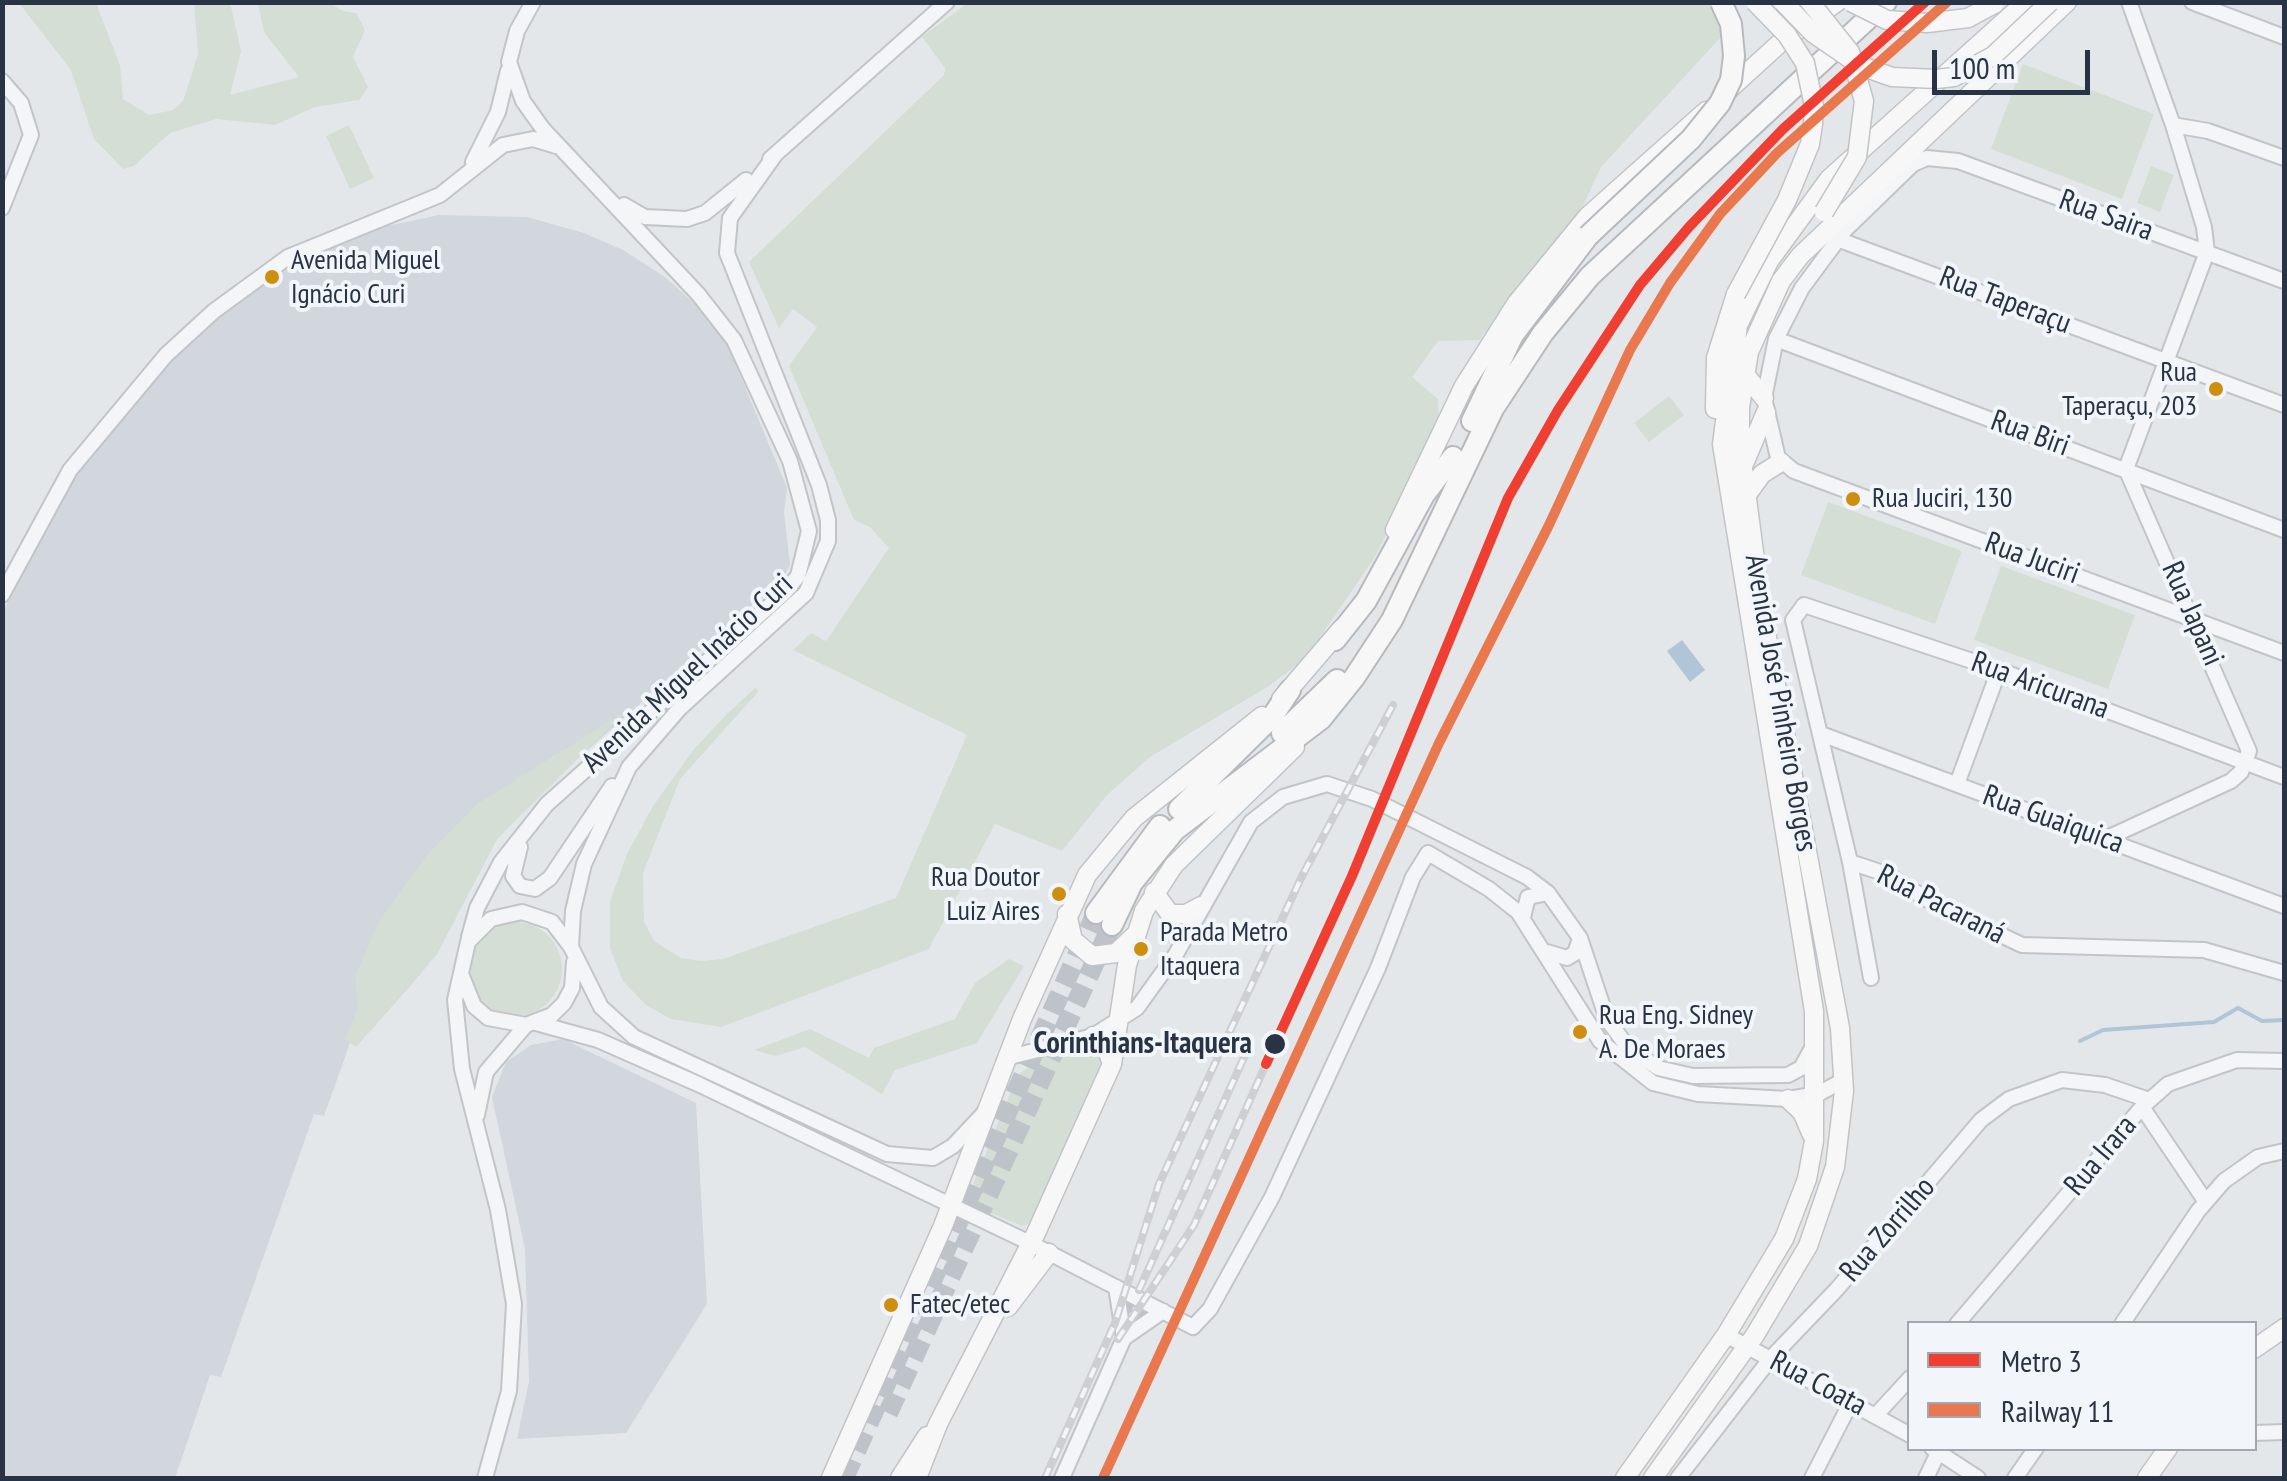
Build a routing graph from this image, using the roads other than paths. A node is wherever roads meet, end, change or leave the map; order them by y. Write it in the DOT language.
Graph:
graph roads {
  1 [pos="534,2"];
  2 [pos="948,2"];
  3 [pos="1721,2"];
  4 [pos="1755,2"];
  5 [pos="1782,2"];
  6 [pos="1810,2"];
  7 [pos="1837,2"];
  8 [pos="1851,2"];
  9 [pos="1867,2"];
  10 [pos="1886,2"];
  11 [pos="1996,2"];
  12 [pos="2026,2"];
  13 [pos="2050,2"];
  14 [pos="2067,2"];
  15 [pos="2130,2"];
  16 [pos="2192,2"];
  17 [pos="2284,36"];
  18 [pos="509,62"];
  19 [pos="2,81"];
  20 [pos="2173,125"];
  21 [pos="565,150"];
  22 [pos="775,155"];
  23 [pos="2284,158"];
  24 [pos="461,178"];
  25 [pos="607,194"];
  26 [pos="2,208"];
  27 [pos="1838,239"];
  28 [pos="2207,252"];
  29 [pos="1800,256"];
  30 [pos="2284,281"];
  31 [pos="1776,339"];
  32 [pos="2166,362"];
  33 [pos="1744,373"];
  34 [pos="1765,405"];
  35 [pos="2284,405"];
  36 [pos="1472,421"];
  37 [pos="1721,429"];
  38 [pos="1453,456"];
  39 [pos="1781,462"];
  40 [pos="1742,466"];
  41 [pos="2126,470"];
  42 [pos="1746,496"];
  43 [pos="2284,530"];
  44 [pos="2,596"];
  45 [pos="1796,613"];
  46 [pos="2194,619"];
  47 [pos="1334,640"];
  48 [pos="2284,652"];
  49 [pos="2000,670"];
  50 [pos="1290,690"];
  51 [pos="1321,719"];
  52 [pos="1821,734"];
  53 [pos="2247,762"];
  54 [pos="629,767"];
  55 [pos="2284,777"];
  56 [pos="1957,784"];
  57 [pos="547,804"];
  58 [pos="1179,808"];
  59 [pos="2105,839"];
  60 [pos="1850,862"];
  61 [pos="1154,892"];
  62 [pos="1548,892"];
  63 [pos="1201,906"];
  64 [pos="2284,906"];
  65 [pos="1067,913"];
  66 [pos="1523,918"];
  67 [pos="1136,932"];
  68 [pos="1580,938"];
  69 [pos="468,942"];
  70 [pos="573,952"];
  71 [pos="1547,952"];
  72 [pos="461,970"];
  73 [pos="2284,974"];
  74 [pos="1871,978"];
  75 [pos="1814,1012"];
  76 [pos="1122,1020"];
  77 [pos="531,1024"];
  78 [pos="1840,1028"];
  79 [pos="1816,1031"];
  80 [pos="1093,1036"];
  81 [pos="1006,1058"];
  82 [pos="2284,1060"];
  83 [pos="1112,1064"];
  84 [pos="1788,1075"];
  85 [pos="1844,1080"];
  86 [pos="1818,1094"];
  87 [pos="1788,1099"];
  88 [pos="2146,1104"];
  89 [pos="984,1112"];
  90 [pos="476,1125"];
  91 [pos="1814,1141"];
  92 [pos="2284,1151"];
  93 [pos="2206,1202"];
  94 [pos="951,1205"];
  95 [pos="1030,1243"];
  96 [pos="1049,1253"];
  97 [pos="1116,1287"];
  98 [pos="1164,1311"];
  99 [pos="1960,1321"];
  100 [pos="2124,1321"];
  101 [pos="2284,1328"];
  102 [pos="988,1330"];
  103 [pos="1726,1336"];
  104 [pos="1124,1338"];
  105 [pos="1748,1347"];
  106 [pos="2257,1348"];
  107 [pos="1771,1358"];
  108 [pos="1732,1368"];
  109 [pos="1907,1381"];
  110 [pos="1686,1394"];
  111 [pos="1851,1402"];
  112 [pos="1876,1415"];
  113 [pos="1694,1420"];
  114 [pos="1661,1428"];
  115 [pos="2284,1432"];
  116 [pos="1907,1433"];
  117 [pos="2257,1433"];
  118 [pos="1935,1451"];
  119 [pos="1937,1451"];
  120 [pos="2034,1451"];
  121 [pos="2166,1451"];
  122 [pos="1670,1454"];
  123 [pos="906,1477"];
  124 [pos="485,1478"];
  125 [pos="831,1478"];
  126 [pos="1062,1478"];
  127 [pos="1624,1478"];
  128 [pos="1653,1478"];
  129 [pos="1678,1478"];
  130 [pos="1812,1478"];
  131 [pos="1926,1478"];
  132 [pos="1978,1478"];
  133 [pos="2015,1478"];
  134 [pos="2147,1478"];
  1 -- 18 [label="street"];
  2 -- 22 [label="street"];
  3 -- 36 [label="highway, bridge"];
  4 -- 37 [label="main road, bridge"];
  5 -- 13 [label="main road, bridge"];
  6 -- 29 [label="main road, bridge"];
  7 -- 47 [label="main road"];
  8 -- 11 [label="main road, bridge"];
  9 -- 36 [label="highway"];
  10 -- 51 [label="highway"];
  12 -- 37 [label="main road, Avenida José Pinheiro Borges"];
  14 -- 29 [label="main road, Avenida José Pinheiro Borges"];
  15 -- 20 [label="street"];
  16 -- 17 [label="street"];
  18 -- 21 [label="street, Avenida Miguel Inácio Curi"];
  18 -- 24 [label="street"];
  19 -- 26 [label="street"];
  20 -- 23 [label="street"];
  20 -- 28 [label="street"];
  21 -- 24 [label="street"];
  21 -- 25 [label="street, Avenida Miguel Inácio Curi"];
  22 -- 25 [label="street"];
  22 -- 54 [label="street, Avenida Miguel Inácio Curi"];
  24 -- 44 [label="street"];
  25 -- 57 [label="street, Avenida Miguel Inácio Curi"];
  27 -- 28 [label="street, Rua Saira"];
  27 -- 31 [label="street"];
  27 -- 32 [label="street, Rua Taperaçu"];
  28 -- 30 [label="street, Rua Saira"];
  28 -- 32 [label="street"];
  29 -- 33 [label="main road, Avenida José Pinheiro Borges"];
  31 -- 34 [label="street"];
  31 -- 41 [label="street, Rua Biri"];
  32 -- 35 [label="street, Rua Taperaçu"];
  32 -- 41 [label="street"];
  33 -- 34 [label="main road"];
  33 -- 40 [label="main road, Avenida José Pinheiro Borges"];
  34 -- 39 [label="street"];
  34 -- 40 [label="main road"];
  36 -- 38 [label="highway"];
  37 -- 75 [label="main road, Avenida José Pinheiro Borges"];
  38 -- 47 [label="highway"];
  38 -- 58 [label="highway"];
  39 -- 42 [label="main road"];
  39 -- 46 [label="street, Rua Juciri"];
  40 -- 42 [label="main road, Avenida José Pinheiro Borges"];
  41 -- 43 [label="street, Rua Biri"];
  41 -- 46 [label="street, Rua Japani"];
  42 -- 78 [label="main road, Avenida José Pinheiro Borges"];
  45 -- 49 [label="street, Rua Aricurana"];
  45 -- 52 [label="street, Rua Pacaraná"];
  46 -- 48 [label="street, Rua Juciri"];
  46 -- 53 [label="street, Rua Japani"];
  47 -- 50 [label="main road"];
  49 -- 53 [label="street, Rua Aricurana"];
  49 -- 56 [label="street"];
  50 -- 58 [label="highway"];
  50 -- 65 [label="main road"];
  51 -- 58 [label="highway"];
  51 -- 61 [label="main road"];
  52 -- 56 [label="street, Rua Guaiquica"];
  52 -- 60 [label="street, Rua Pacaraná"];
  53 -- 55 [label="street, Rua Aricurana"];
  53 -- 59 [label="street"];
  54 -- 57 [label="street"];
  54 -- 70 [label="street, Avenida Miguel Inácio Curi"];
  56 -- 59 [label="street, Rua Guaiquica"];
  57 -- 69 [label="street, Avenida Miguel Inácio Curi"];
  59 -- 64 [label="street, Rua Guaiquica"];
  60 -- 73 [label="street, Rua Pacaraná"];
  60 -- 74 [label="street"];
  61 -- 63 [label="main road"];
  61 -- 67 [label="main road"];
  62 -- 63 [label="street"];
  62 -- 66 [label="street"];
  62 -- 68 [label="street"];
  63 -- 76 [label="street"];
  65 -- 67 [label="main road"];
  65 -- 81 [label="main road"];
  66 -- 71 [label="street"];
  66 -- 98 [label="street"];
  67 -- 76 [label="main road"];
  68 -- 71 [label="street"];
  68 -- 84 [label="street"];
  69 -- 70 [label="street"];
  69 -- 72 [label="street, Avenida Miguel Inácio Curi"];
  70 -- 77 [label="street"];
  70 -- 89 [label="street"];
  71 -- 87 [label="street"];
  72 -- 77 [label="street"];
  72 -- 90 [label="street, Avenida Miguel Inácio Curi"];
  75 -- 78 [label="main road"];
  75 -- 79 [label="main road, Avenida José Pinheiro Borges"];
  76 -- 80 [label="street"];
  76 -- 83 [label="main road"];
  77 -- 90 [label="street, Avenida Miguel Inácio Curi"];
  77 -- 94 [label="street"];
  78 -- 85 [label="main road, Avenida José Pinheiro Borges"];
  79 -- 84 [label="street"];
  79 -- 86 [label="main road, Avenida José Pinheiro Borges"];
  80 -- 81 [label="street"];
  80 -- 83 [label="main road"];
  81 -- 89 [label="main road"];
  82 -- 88 [label="street, Rua Irara"];
  83 -- 95 [label="main road"];
  84 -- 87 [label="street"];
  85 -- 86 [label="street"];
  85 -- 105 [label="main road, Avenida José Pinheiro Borges"];
  86 -- 87 [label="street"];
  86 -- 91 [label="main road, Avenida José Pinheiro Borges"];
  87 -- 91 [label="main road"];
  88 -- 93 [label="street"];
  88 -- 99 [label="street, Rua Irara"];
  88 -- 107 [label="street, Rua Zorrilho"];
  89 -- 94 [label="main road"];
  90 -- 124 [label="street, Avenida Miguel Inácio Curi"];
  91 -- 103 [label="main road, Avenida José Pinheiro Borges"];
  92 -- 93 [label="street"];
  93 -- 100 [label="street"];
  94 -- 95 [label="street"];
  94 -- 125 [label="main road"];
  95 -- 96 [label="street"];
  95 -- 102 [label="main road"];
  96 -- 97 [label="street"];
  96 -- 102 [label="main road"];
  97 -- 98 [label="street"];
  97 -- 104 [label="street"];
  98 -- 104 [label="street"];
  101 -- 106 [label="main road"];
  102 -- 123 [label="main road"];
  103 -- 105 [label="street, Rua Coata"];
  103 -- 110 [label="main road, Avenida José Pinheiro Borges"];
  104 -- 126 [label="street"];
  105 -- 107 [label="street, Rua Coata"];
  105 -- 108 [label="main road, Avenida José Pinheiro Borges"];
  107 -- 108 [label="street"];
  107 -- 111 [label="street, Rua Coata"];
  107 -- 129 [label="street, Rua Zorrilho"];
  108 -- 113 [label="main road, Avenida José Pinheiro Borges"];
  109 -- 112 [label="street"];
  110 -- 113 [label="main road"];
  110 -- 114 [label="main road, Avenida José Pinheiro Borges"];
  111 -- 112 [label="street, Rua Coata"];
  111 -- 130 [label="street"];
  112 -- 116 [label="street, Rua Coata"];
  113 -- 122 [label="main road, Avenida José Pinheiro Borges"];
  114 -- 122 [label="main road"];
  114 -- 127 [label="main road, Avenida José Pinheiro Borges"];
  115 -- 117 [label="street"];
  118 -- 131 [label="street"];
  119 -- 132 [label="street"];
  120 -- 133 [label="street"];
  121 -- 134 [label="main road"];
  122 -- 128 [label="main road, Avenida José Pinheiro Borges"];
}
